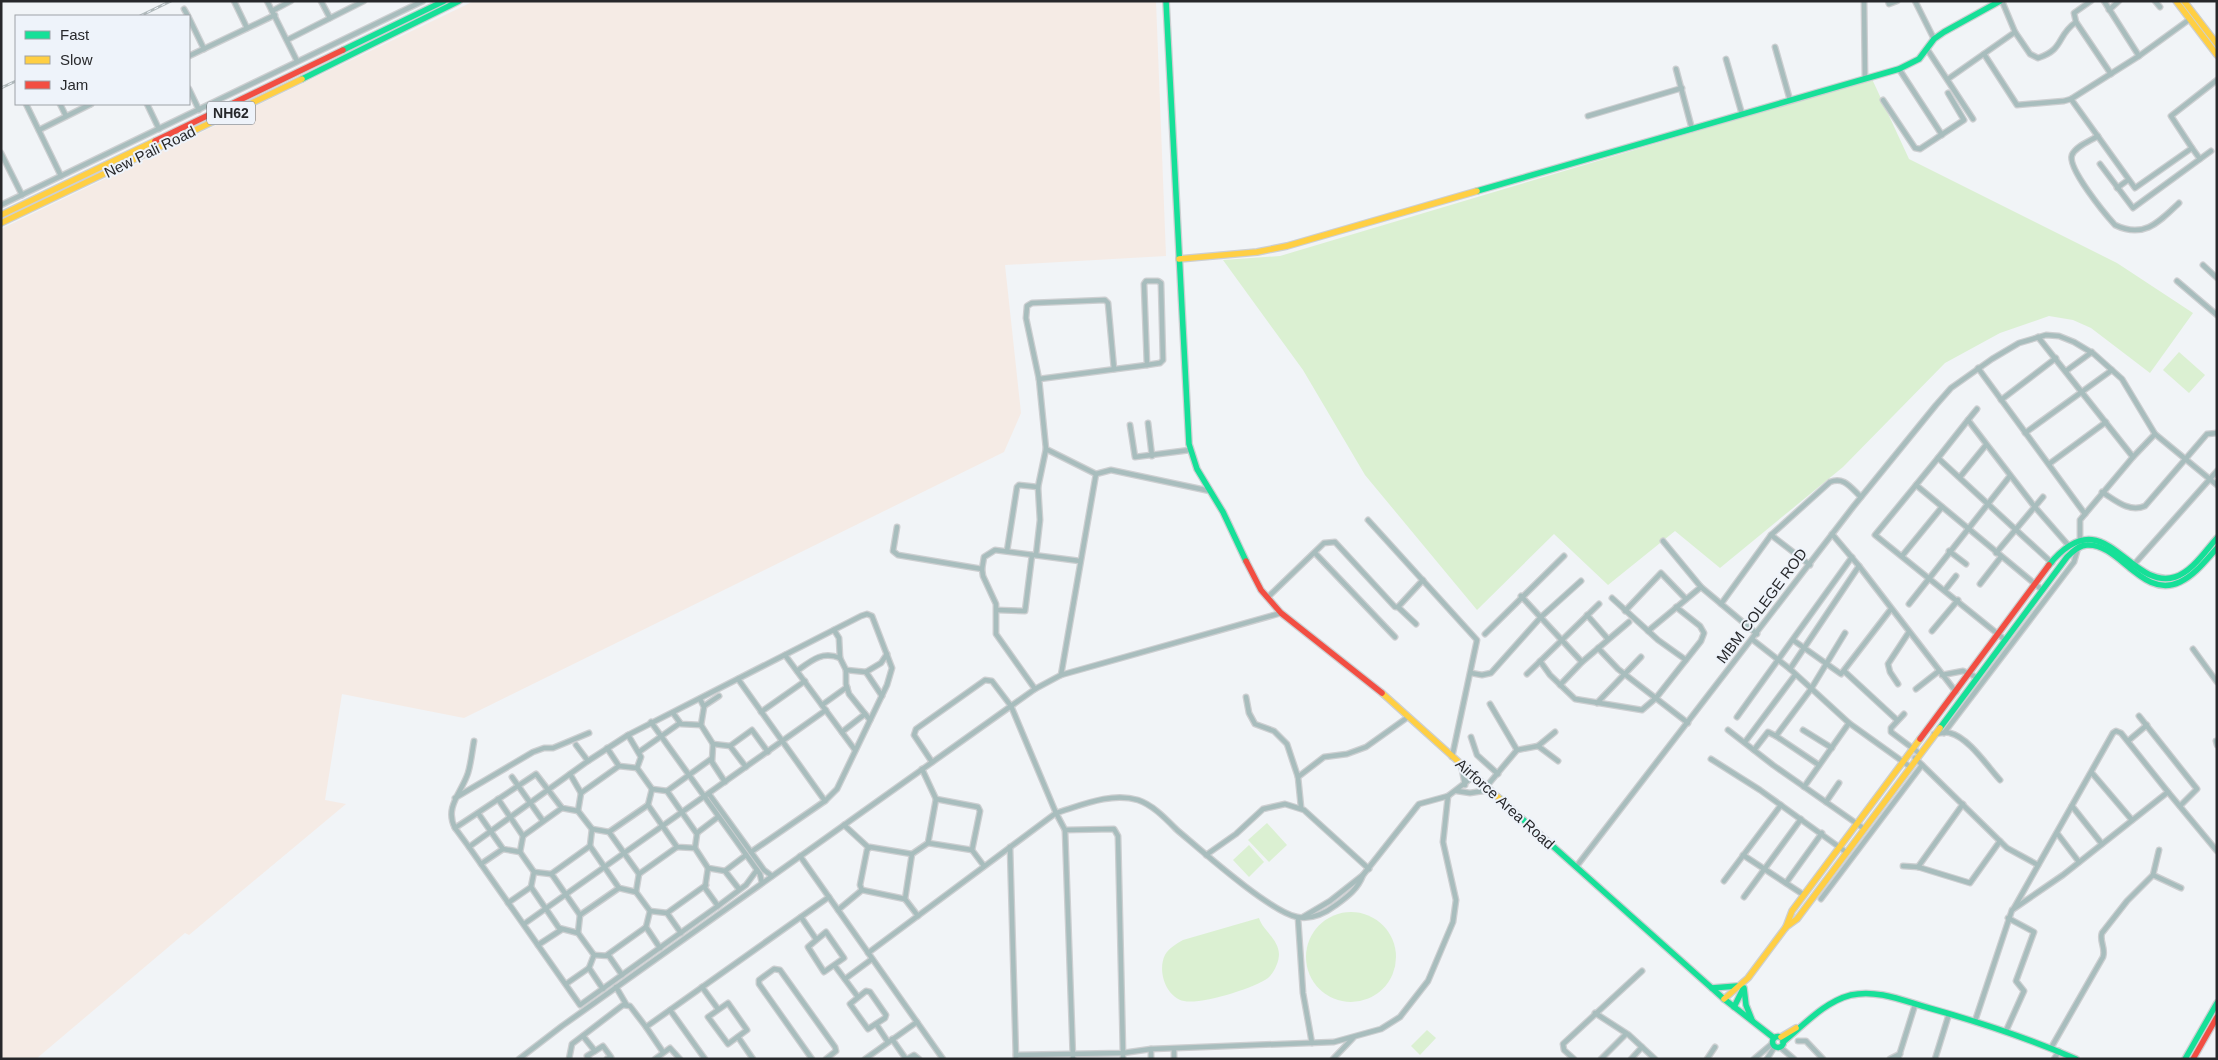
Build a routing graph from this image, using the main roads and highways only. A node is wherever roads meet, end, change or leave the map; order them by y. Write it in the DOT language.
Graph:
graph roads {
  1 [pos="444,1"];
  2 [pos="459,1"];
  3 [pos="1166,1"];
  4 [pos="2001,1"];
  5 [pos="2176,1"];
  6 [pos="2184,1"];
  7 [pos="2217,44"];
  8 [pos="2217,55"];
  9 [pos="1,215"];
  10 [pos="1,223"];
  11 [pos="1178,259"];
  12 [pos="2217,538"];
  13 [pos="2079,545"];
  14 [pos="2217,548"];
  15 [pos="2001,637"];
  16 [pos="1973,675"];
  17 [pos="1786,927"];
  18 [pos="1741,987"];
  19 [pos="1712,988"];
  20 [pos="1724,999"];
  21 [pos="2217,1003"];
  22 [pos="1734,1007"];
  23 [pos="2217,1017"];
  24 [pos="1753,1022"];
  25 [pos="2076,1059"];
  26 [pos="2185,1059"];
  27 [pos="2193,1059"];
  1 -- 9 [label="main road, New Pali Road / NH62"];
  2 -- 10 [label="main road, New Pali Road / NH62"];
  3 -- 11 [label="main road, Airforce Area Road"];
  4 -- 11 [label="main road"];
  5 -- 8 [label="main road"];
  6 -- 7 [label="main road"];
  11 -- 19 [label="main road, Airforce Area Road"];
  12 -- 13 [label="main road"];
  13 -- 14 [label="main road"];
  13 -- 15 [label="main road"];
  13 -- 15 [label="main road"];
  15 -- 16 [label="main road"];
  16 -- 17 [label="main road"];
  16 -- 17 [label="main road"];
  17 -- 18 [label="main road"];
  18 -- 19 [label="main road"];
  18 -- 20 [label="main road"];
  18 -- 22 [label="main road"];
  18 -- 24 [label="main road"];
  19 -- 20 [label="main road, Airforce Area Road"];
  20 -- 22 [label="main road, Airforce Area Road"];
  21 -- 26 [label="main road"];
  22 -- 24 [label="main road, Airforce Area Road"];
  23 -- 27 [label="main road"];
  24 -- 25 [label="main road, Airforce Area Road"];
}
